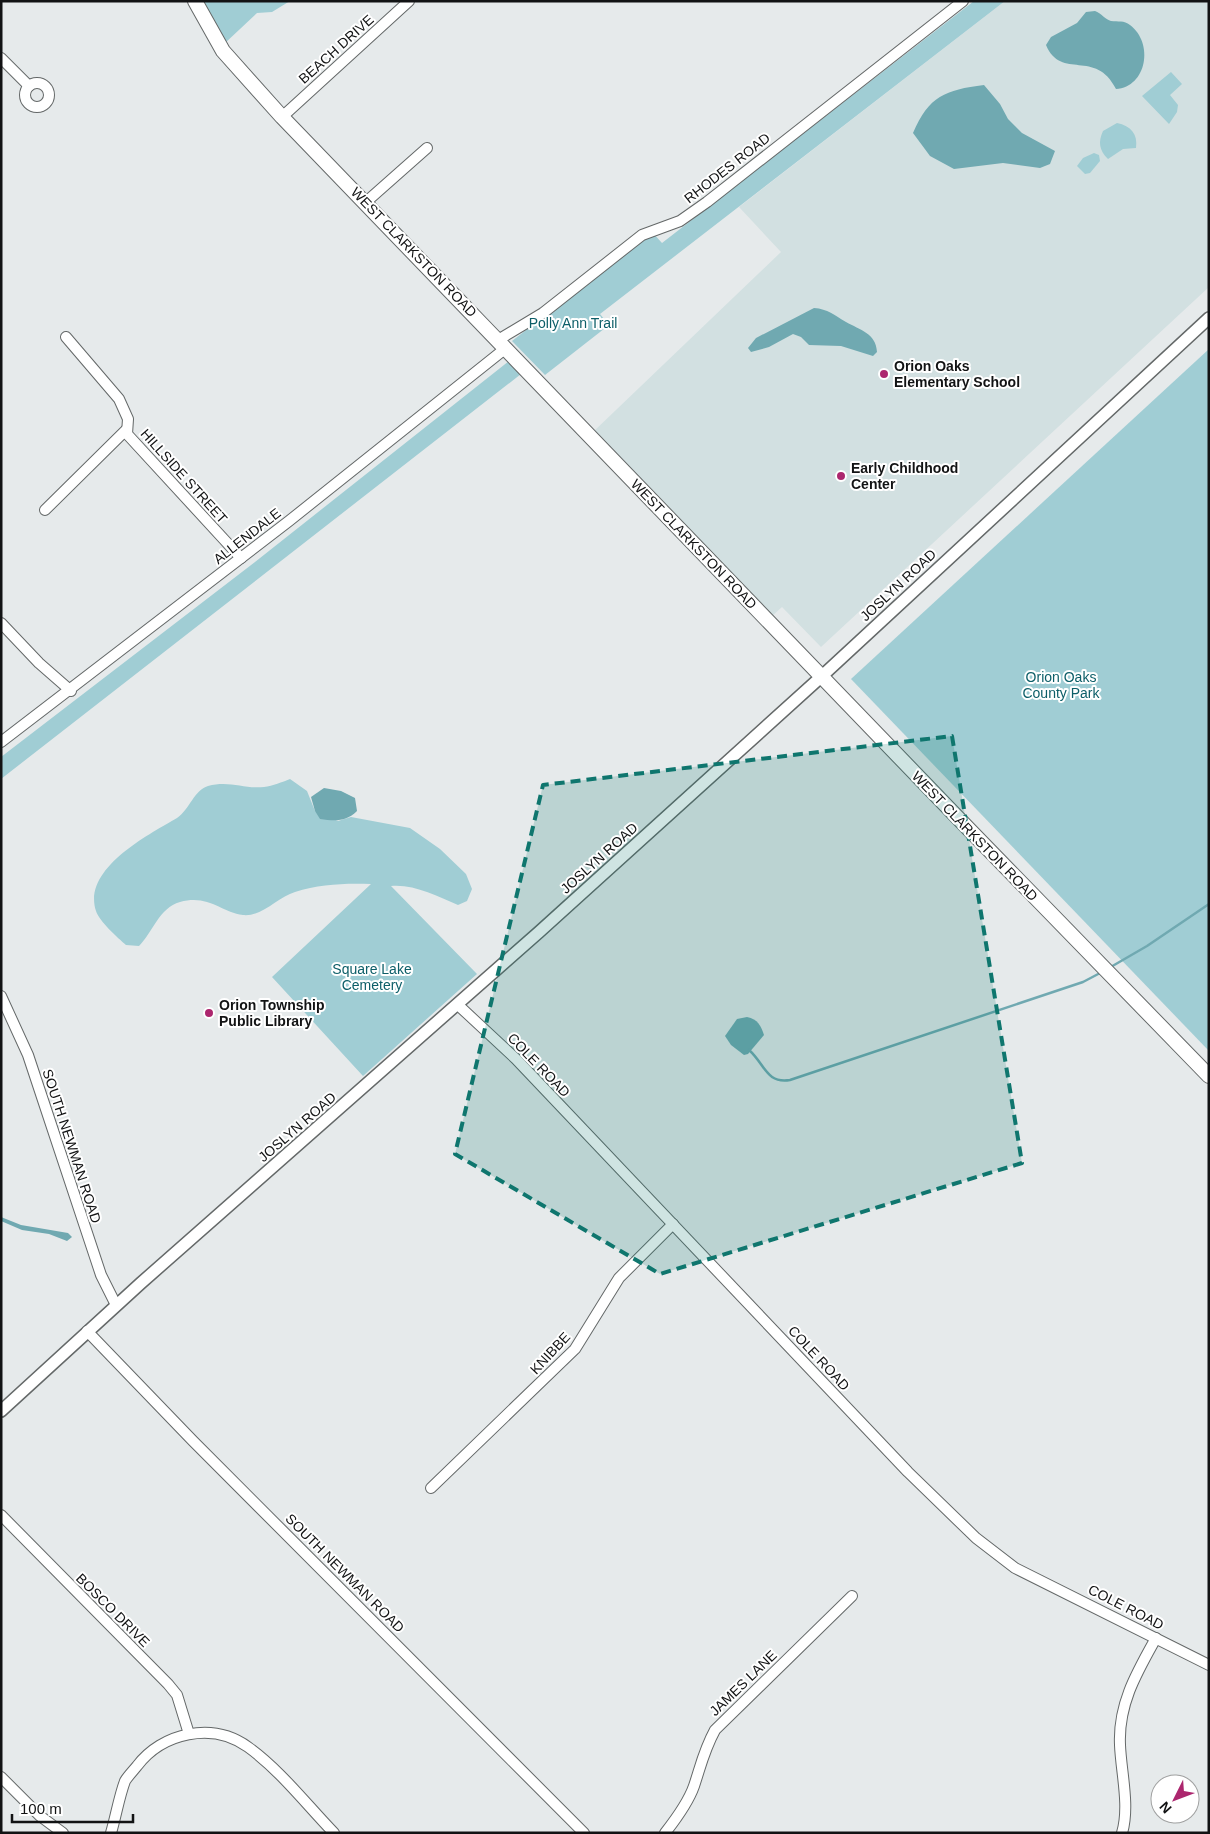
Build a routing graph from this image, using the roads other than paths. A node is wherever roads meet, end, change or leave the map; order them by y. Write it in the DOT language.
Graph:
graph roads {
  1 [pos="195,1"];
  2 [pos="409,1"];
  3 [pos="962,1"];
  4 [pos="1,58"];
  5 [pos="29,86"];
  6 [pos="282,116"];
  7 [pos="427,148"];
  8 [pos="366,202"];
  9 [pos="1209,318"];
  10 [pos="66,337"];
  11 [pos="502,344"];
  12 [pos="126,430"];
  13 [pos="45,510"];
  14 [pos="241,558"];
  15 [pos="1,623"];
  16 [pos="822,676"];
  17 [pos="71,691"];
  18 [pos="1,742"];
  19 [pos="1,996"];
  20 [pos="458,1005"];
  21 [pos="1209,1076"];
  22 [pos="672,1224"];
  23 [pos="116,1306"];
  24 [pos="87,1331"];
  25 [pos="1,1411"];
  26 [pos="432,1488"];
  27 [pos="1,1515"];
  28 [pos="852,1596"];
  29 [pos="1156,1638"];
  30 [pos="1209,1665"];
  31 [pos="189,1734"];
  32 [pos="1,1777"];
  33 [pos="63,1833"];
  34 [pos="111,1833"];
  35 [pos="334,1833"];
  36 [pos="584,1833"];
  37 [pos="665,1833"];
  38 [pos="1122,1833"];
  1 -- 6 [label="main road, WEST CLARKSTON ROAD"];
  2 -- 6 [label="street, BEACH DRIVE"];
  3 -- 11 [label="street, RHODES ROAD"];
  4 -- 5 [label="street"];
  6 -- 8 [label="main road, WEST CLARKSTON ROAD"];
  7 -- 8 [label="street"];
  8 -- 11 [label="main road, WEST CLARKSTON ROAD"];
  9 -- 16 [label="street, JOSLYN ROAD"];
  10 -- 12 [label="street, HILLSIDE STREET"];
  11 -- 14 [label="street, ALLENDALE"];
  11 -- 16 [label="main road, WEST CLARKSTON ROAD"];
  12 -- 13 [label="street"];
  12 -- 14 [label="street, HILLSIDE STREET"];
  14 -- 17 [label="street, ALLENDALE"];
  15 -- 17 [label="street"];
  16 -- 20 [label="street, JOSLYN ROAD"];
  16 -- 21 [label="main road, WEST CLARKSTON ROAD"];
  17 -- 18 [label="street, ALLENDALE"];
  19 -- 23 [label="street, SOUTH NEWMAN ROAD"];
  20 -- 22 [label="street, COLE ROAD"];
  20 -- 23 [label="street, JOSLYN ROAD"];
  22 -- 26 [label="street, KNIBBE"];
  22 -- 29 [label="street, COLE ROAD"];
  23 -- 24 [label="street, JOSLYN ROAD"];
  24 -- 25 [label="street, JOSLYN ROAD"];
  24 -- 36 [label="street, SOUTH NEWMAN ROAD"];
  27 -- 31 [label="street, BOSCO DRIVE"];
  28 -- 37 [label="street, JAMES LANE"];
  29 -- 30 [label="street, COLE ROAD"];
  29 -- 38 [label="street"];
  31 -- 34 [label="street"];
  31 -- 35 [label="street"];
  32 -- 33 [label="street"];
}
